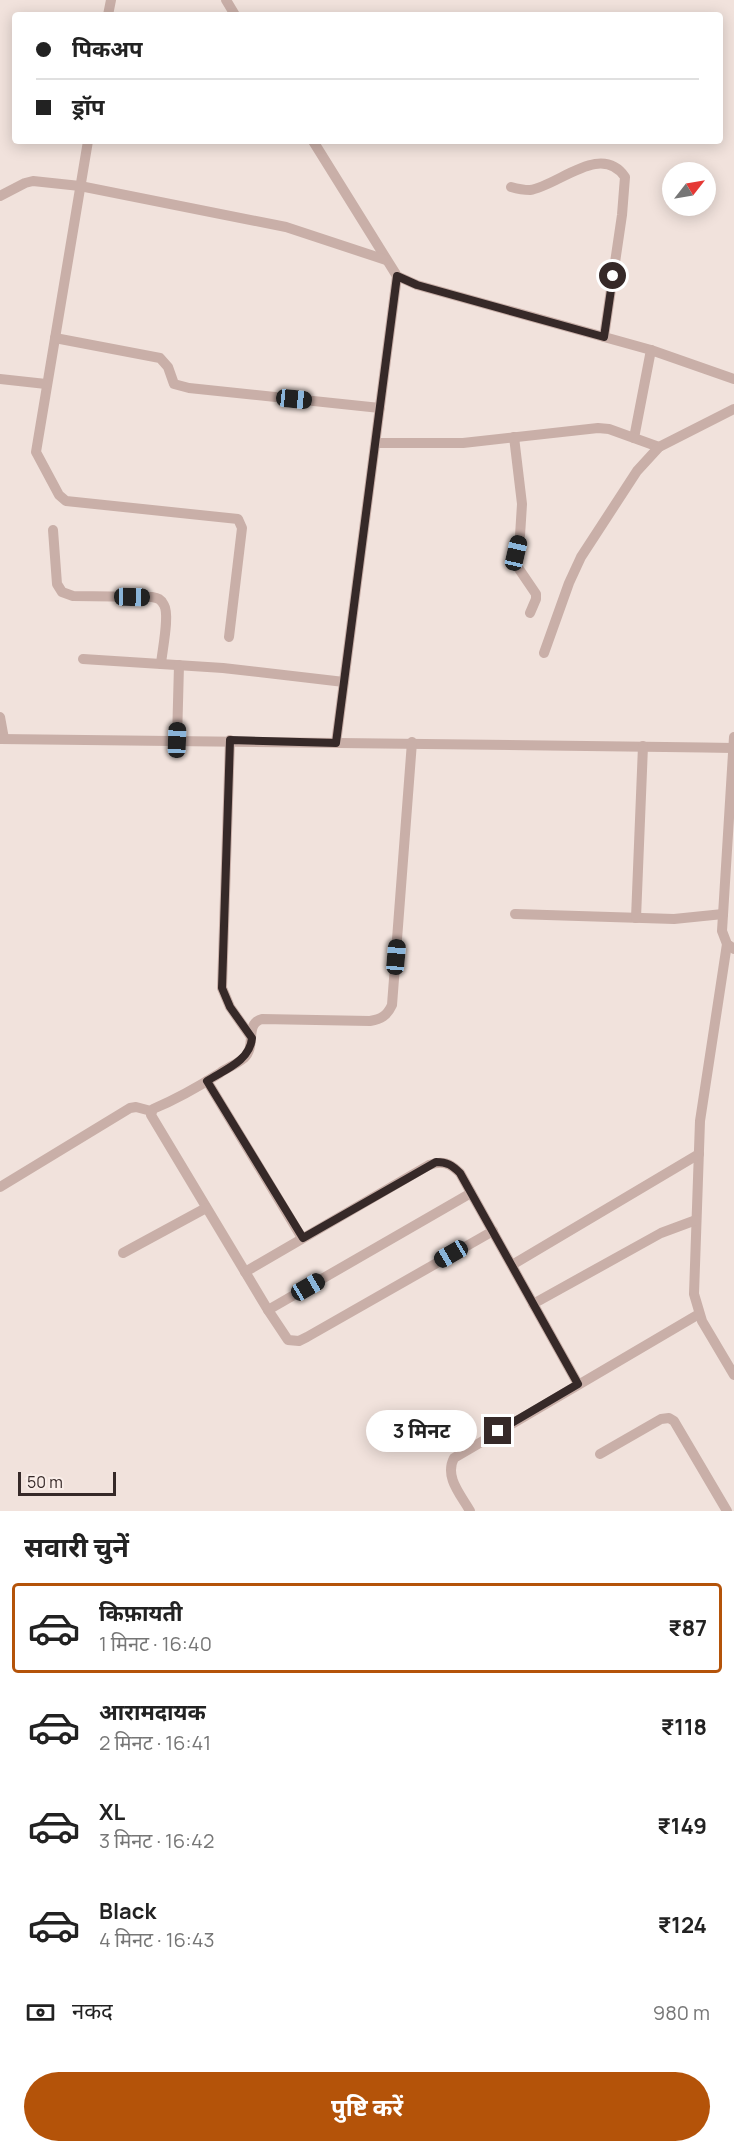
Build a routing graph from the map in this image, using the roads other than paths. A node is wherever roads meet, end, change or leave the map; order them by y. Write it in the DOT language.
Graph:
graph roads {
  1 [pos="87,144"];
  2 [pos="315,144"];
  3 [pos="80,186"];
  4 [pos="511,187"];
  5 [pos="0,196"];
  6 [pos="386,260"];
  7 [pos="397,276"];
  8 [pos="604,337"];
  9 [pos="55,338"];
  10 [pos="651,350"];
  11 [pos="0,379"];
  12 [pos="734,379"];
  13 [pos="46,384"];
  14 [pos="380,408"];
  15 [pos="734,409"];
  16 [pos="513,437"];
  17 [pos="634,438"];
  18 [pos="376,443"];
  19 [pos="659,447"];
  20 [pos="53,530"];
  21 [pos="530,613"];
  22 [pos="229,637"];
  23 [pos="544,653"];
  24 [pos="83,659"];
  25 [pos="161,664"];
  26 [pos="179,665"];
  27 [pos="344,682"];
  28 [pos="0,717"];
  29 [pos="734,737"];
  30 [pos="2,739"];
  31 [pos="177,740"];
  32 [pos="230,740"];
  33 [pos="412,742"];
  34 [pos="336,743"];
  35 [pos="643,746"];
  36 [pos="733,748"];
  37 [pos="733,784"];
  38 [pos="730,866"];
  39 [pos="515,914"];
  40 [pos="723,914"];
  41 [pos="636,918"];
  42 [pos="730,947"];
  43 [pos="252,1038"];
  44 [pos="207,1081"];
  45 [pos="151,1111"];
  46 [pos="699,1154"];
  47 [pos="0,1187"];
  48 [pos="471,1193"];
  49 [pos="206,1208"];
  50 [pos="696,1220"];
  51 [pos="493,1231"];
  52 [pos="303,1238"];
  53 [pos="123,1253"];
  54 [pos="512,1265"];
  55 [pos="245,1272"];
  56 [pos="533,1304"];
  57 [pos="268,1310"];
  58 [pos="699,1314"];
  59 [pos="734,1375"];
  60 [pos="578,1384"];
  61 [pos="600,1454"];
  62 [pos="470,1511"];
  63 [pos="727,1511"];
  1 -- 3 [label="street"];
  2 -- 6 [label="street"];
  3 -- 5 [label="street"];
  3 -- 6 [label="street"];
  3 -- 9 [label="street"];
  4 -- 8 [label="street"];
  6 -- 7 [label="street"];
  7 -- 8 [label="street"];
  7 -- 14 [label="street"];
  8 -- 10 [label="street"];
  9 -- 13 [label="street"];
  9 -- 14 [label="street"];
  10 -- 12 [label="street"];
  10 -- 17 [label="street"];
  11 -- 13 [label="street"];
  13 -- 22 [label="street"];
  14 -- 18 [label="street"];
  15 -- 19 [label="street"];
  16 -- 17 [label="street"];
  16 -- 18 [label="street"];
  16 -- 21 [label="street"];
  17 -- 19 [label="street"];
  18 -- 27 [label="street"];
  19 -- 23 [label="street"];
  20 -- 25 [label="street"];
  24 -- 25 [label="street"];
  25 -- 26 [label="street"];
  26 -- 27 [label="street"];
  26 -- 31 [label="street"];
  27 -- 34 [label="street"];
  28 -- 30 [label="street"];
  29 -- 36 [label="street"];
  30 -- 31 [label="street"];
  31 -- 32 [label="street"];
  32 -- 34 [label="street"];
  32 -- 43 [label="street"];
  33 -- 34 [label="street"];
  33 -- 35 [label="street"];
  33 -- 43 [label="street"];
  35 -- 36 [label="street"];
  35 -- 41 [label="street"];
  36 -- 37 [label="street"];
  37 -- 38 [label="street"];
  38 -- 40 [label="street"];
  39 -- 41 [label="street"];
  40 -- 41 [label="street"];
  40 -- 42 [label="street"];
  42 -- 46 [label="street"];
  43 -- 44 [label="street"];
  44 -- 45 [label="street"];
  44 -- 52 [label="street"];
  45 -- 47 [label="street"];
  45 -- 49 [label="street"];
  46 -- 50 [label="street"];
  46 -- 54 [label="street"];
  48 -- 51 [label="street"];
  48 -- 52 [label="street"];
  48 -- 57 [label="street"];
  49 -- 53 [label="street"];
  49 -- 55 [label="street"];
  50 -- 56 [label="street"];
  50 -- 58 [label="street"];
  51 -- 54 [label="street"];
  51 -- 57 [label="street"];
  52 -- 55 [label="street"];
  54 -- 56 [label="street"];
  55 -- 57 [label="street"];
  56 -- 60 [label="street"];
  58 -- 59 [label="street"];
  58 -- 60 [label="street"];
  60 -- 62 [label="street"];
  61 -- 63 [label="street"];
}
